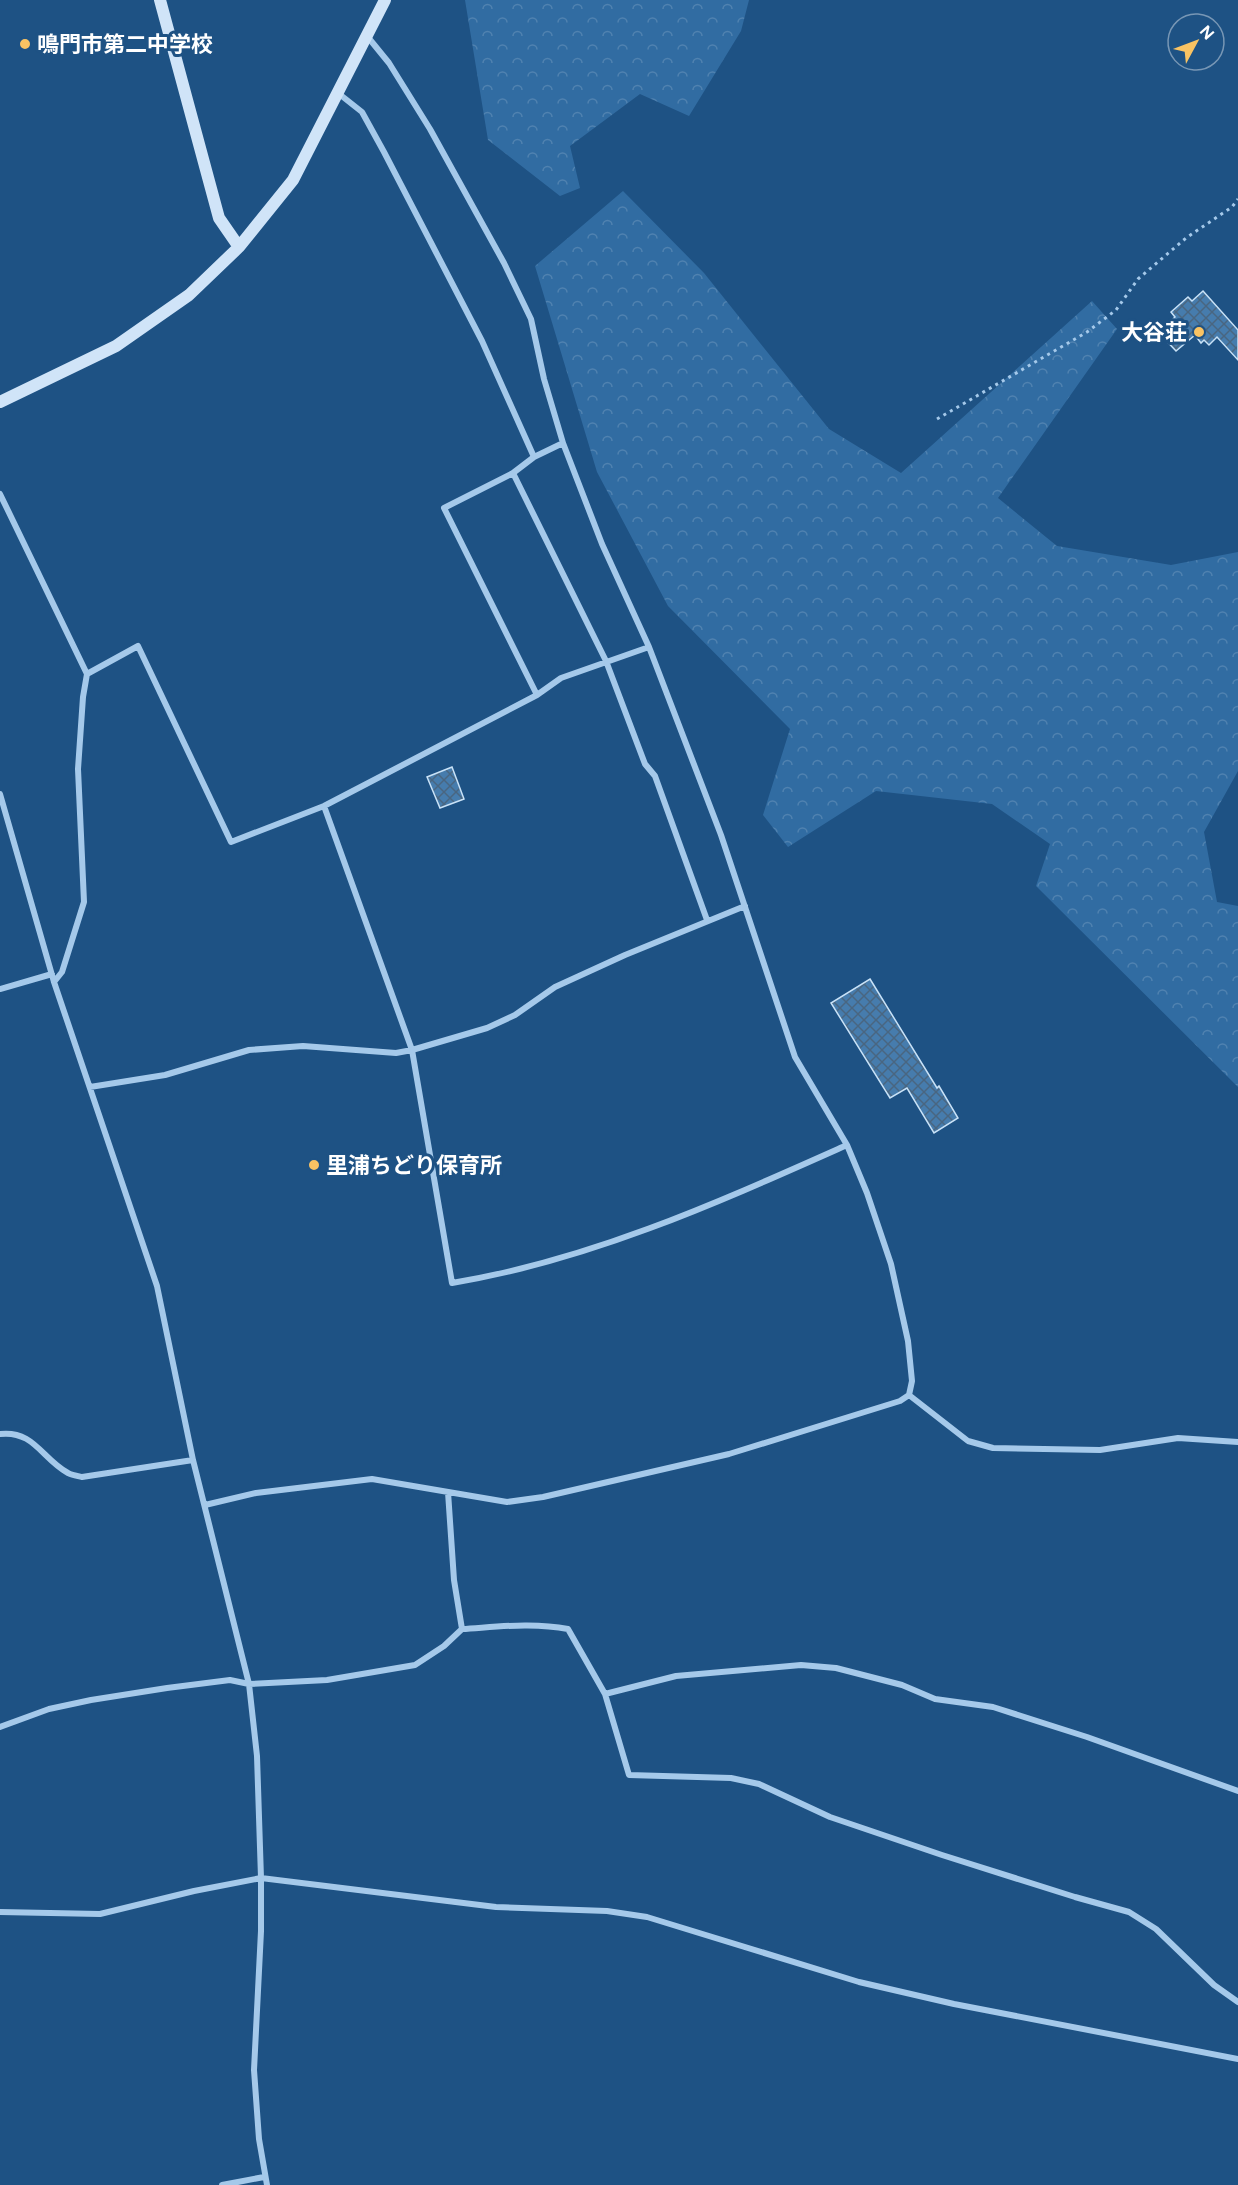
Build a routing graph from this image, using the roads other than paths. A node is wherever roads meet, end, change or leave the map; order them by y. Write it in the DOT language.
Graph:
graph roads {
  1 [pos="160,0"];
  2 [pos="385,0"];
  3 [pos="367,36"];
  4 [pos="338,93"];
  5 [pos="239,247"];
  6 [pos="0,402"];
  7 [pos="563,442"];
  8 [pos="534,457"];
  9 [pos="513,473"];
  10 [pos="0,495"];
  11 [pos="649,647"];
  12 [pos="606,661"];
  13 [pos="87,674"];
  14 [pos="537,695"];
  15 [pos="0,794"];
  16 [pos="324,806"];
  17 [pos="745,906"];
  18 [pos="707,920"];
  19 [pos="52,974"];
  20 [pos="54,982"];
  21 [pos="0,989"];
  22 [pos="412,1050"];
  23 [pos="90,1087"];
  24 [pos="847,1145"];
  25 [pos="909,1395"];
  26 [pos="0,1434"];
  27 [pos="1238,1442"];
  28 [pos="193,1460"];
  29 [pos="448,1492"];
  30 [pos="205,1505"];
  31 [pos="462,1629"];
  32 [pos="249,1684"];
  33 [pos="605,1694"];
  34 [pos="0,1727"];
  35 [pos="1238,1791"];
  36 [pos="261,1878"];
  37 [pos="0,1912"];
  38 [pos="1238,2002"];
  39 [pos="1238,2059"];
  40 [pos="264,2177"];
  41 [pos="222,2185"];
  42 [pos="267,2185"];
  1 -- 5 [label="street"];
  2 -- 3 [label="street"];
  3 -- 4 [label="street"];
  3 -- 7 [label="street"];
  4 -- 5 [label="street"];
  4 -- 8 [label="street"];
  5 -- 6 [label="street"];
  7 -- 8 [label="street"];
  7 -- 11 [label="street"];
  8 -- 9 [label="street"];
  9 -- 12 [label="street"];
  9 -- 14 [label="street"];
  10 -- 13 [label="street"];
  11 -- 12 [label="street"];
  11 -- 17 [label="street"];
  12 -- 14 [label="street"];
  12 -- 18 [label="street"];
  13 -- 16 [label="street"];
  13 -- 20 [label="street"];
  14 -- 16 [label="street"];
  15 -- 19 [label="street"];
  16 -- 22 [label="street"];
  17 -- 18 [label="street"];
  17 -- 24 [label="street"];
  18 -- 22 [label="street"];
  19 -- 20 [label="street"];
  19 -- 21 [label="street"];
  20 -- 23 [label="street"];
  22 -- 23 [label="street"];
  22 -- 24 [label="street"];
  23 -- 28 [label="street"];
  24 -- 25 [label="street"];
  25 -- 27 [label="street"];
  25 -- 29 [label="street"];
  26 -- 28 [label="street"];
  28 -- 30 [label="street"];
  29 -- 30 [label="street"];
  29 -- 31 [label="street"];
  30 -- 32 [label="street"];
  31 -- 32 [label="street"];
  31 -- 33 [label="street"];
  32 -- 34 [label="street"];
  32 -- 36 [label="street"];
  33 -- 35 [label="street"];
  33 -- 38 [label="street"];
  36 -- 37 [label="street"];
  36 -- 39 [label="street"];
  36 -- 40 [label="street"];
  40 -- 41 [label="street"];
  40 -- 42 [label="street"];
}
